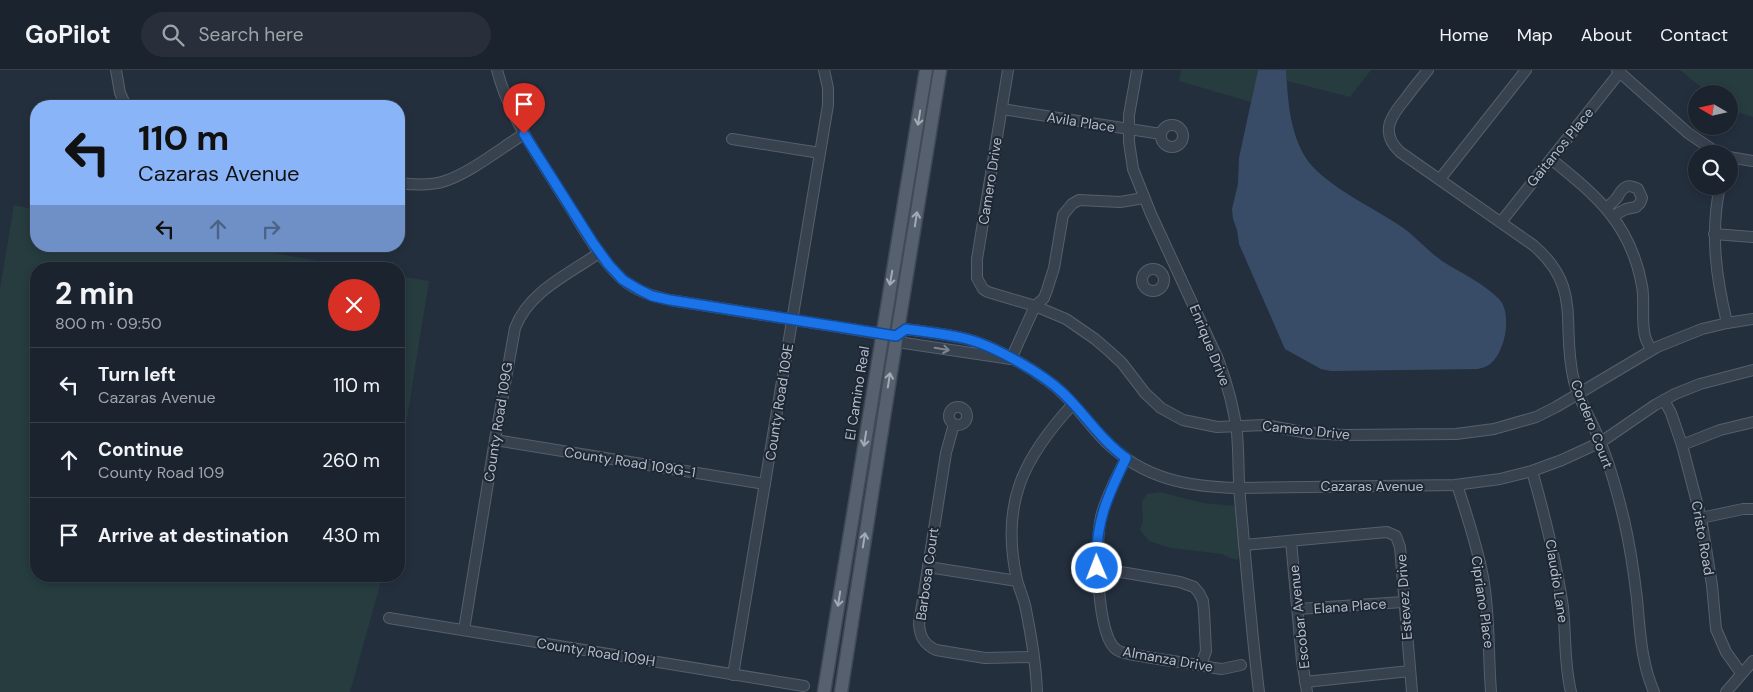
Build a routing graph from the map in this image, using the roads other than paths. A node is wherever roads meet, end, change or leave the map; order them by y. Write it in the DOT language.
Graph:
graph roads {
  1 [pos="116,70"];
  2 [pos="497,70"];
  3 [pos="824,70"];
  4 [pos="926,70"];
  5 [pos="940,70"];
  6 [pos="1008,70"];
  7 [pos="1137,70"];
  8 [pos="1428,70"];
  9 [pos="1526,70"];
  10 [pos="1619,71"];
  11 [pos="123,100"];
  12 [pos="1002,109"];
  13 [pos="1128,129"];
  14 [pos="524,134"];
  15 [pos="1161,134"];
  16 [pos="732,139"];
  17 [pos="1706,145"];
  18 [pos="820,153"];
  19 [pos="1738,158"];
  20 [pos="1551,159"];
  21 [pos="1753,160"];
  22 [pos="1440,178"];
  23 [pos="405,183"];
  24 [pos="1718,195"];
  25 [pos="1144,198"];
  26 [pos="1500,222"];
  27 [pos="1714,234"];
  28 [pos="1753,237"];
  29 [pos="599,253"];
  30 [pos="1177,268"];
  31 [pos="1164,275"];
  32 [pos="1035,306"];
  33 [pos="1753,319"];
  34 [pos="792,321"];
  35 [pos="1727,322"];
  36 [pos="882,334"];
  37 [pos="896,336"];
  38 [pos="1650,350"];
  39 [pos="1011,359"];
  40 [pos="1753,370"];
  41 [pos="1578,396"];
  42 [pos="1664,400"];
  43 [pos="1073,404"];
  44 [pos="1753,422"];
  45 [pos="954,424"];
  46 [pos="1236,427"];
  47 [pos="495,440"];
  48 [pos="1601,442"];
  49 [pos="1682,445"];
  50 [pos="1126,458"];
  51 [pos="1532,471"];
  52 [pos="765,484"];
  53 [pos="1457,484"];
  54 [pos="1239,488"];
  55 [pos="1753,509"];
  56 [pos="1701,518"];
  57 [pos="1291,541"];
  58 [pos="1244,545"];
  59 [pos="928,568"];
  60 [pos="1097,568"];
  61 [pos="1017,581"];
  62 [pos="1403,602"];
  63 [pos="1298,610"];
  64 [pos="389,618"];
  65 [pos="464,630"];
  66 [pos="1034,658"];
  67 [pos="1753,661"];
  68 [pos="1201,665"];
  69 [pos="1241,665"];
  70 [pos="1410,671"];
  71 [pos="1741,673"];
  72 [pos="734,675"];
  73 [pos="804,686"];
  74 [pos="1306,687"];
  75 [pos="824,692"];
  76 [pos="841,692"];
  77 [pos="1037,692"];
  78 [pos="1259,692"];
  79 [pos="1412,692"];
  80 [pos="1491,692"];
  81 [pos="1571,692"];
  82 [pos="1654,692"];
  83 [pos="1726,692"];
  1 -- 11 [label="street"];
  2 -- 14 [label="street"];
  3 -- 18 [label="street, County Road 109E"];
  4 -- 36 [label="main road, El Camino Real, one-way"];
  37 -- 5 [label="main road, one-way"];
  6 -- 12 [label="street, Camero Drive"];
  7 -- 13 [label="street, Enrique Drive"];
  8 -- 22 [label="street, Cordero Court"];
  9 -- 22 [label="street"];
  10 -- 17 [label="street"];
  10 -- 20 [label="street, Gaitanos Place"];
  12 -- 13 [label="street, Avila Place"];
  12 -- 32 [label="street, Camero Drive"];
  13 -- 15 [label="street, Avila Place"];
  13 -- 25 [label="street, Enrique Drive"];
  14 -- 23 [label="street"];
  14 -- 29 [label="street"];
  16 -- 18 [label="street"];
  18 -- 34 [label="street, County Road 109E"];
  19 -- 21 [label="street"];
  20 -- 26 [label="street, Gaitanos Place"];
  20 -- 38 [label="street"];
  22 -- 26 [label="street, Cordero Court"];
  24 -- 27 [label="street"];
  25 -- 30 [label="street, Enrique Drive"];
  25 -- 32 [label="street"];
  26 -- 41 [label="street, Cordero Court"];
  27 -- 28 [label="street"];
  27 -- 35 [label="street"];
  29 -- 34 [label="street"];
  29 -- 47 [label="street, County Road 109G"];
  30 -- 31 [label="street"];
  30 -- 46 [label="street, Enrique Drive"];
  32 -- 39 [label="street"];
  32 -- 46 [label="street, Camero Drive"];
  33 -- 35 [label="street, Camero Drive"];
  34 -- 36 [label="street"];
  34 -- 52 [label="street, County Road 109E"];
  35 -- 38 [label="street, Camero Drive"];
  36 -- 37 [label="main road"];
  36 -- 75 [label="main road, El Camino Real, one-way"];
  37 -- 39 [label="street, Cazaras Avenue"];
  76 -- 37 [label="main road, one-way"];
  38 -- 41 [label="street, Camero Drive"];
  39 -- 43 [label="street, Cazaras Avenue"];
  40 -- 42 [label="street, Cazaras Avenue"];
  41 -- 46 [label="street, Camero Drive"];
  41 -- 48 [label="street, Cordero Court"];
  42 -- 48 [label="street, Cazaras Avenue"];
  42 -- 49 [label="street, Cristo Road"];
  43 -- 50 [label="street, Cazaras Avenue"];
  43 -- 61 [label="street"];
  44 -- 49 [label="street"];
  45 -- 59 [label="street, Barbosa Court"];
  46 -- 54 [label="street, Enrique Drive"];
  47 -- 52 [label="street, County Road 109G-1"];
  47 -- 65 [label="street, County Road 109G"];
  48 -- 51 [label="street, Cazaras Avenue"];
  48 -- 82 [label="street, Cordero Court"];
  49 -- 56 [label="street, Cristo Road"];
  50 -- 54 [label="street, Cazaras Avenue"];
  50 -- 60 [label="street, Almanza Drive"];
  51 -- 53 [label="street, Cazaras Avenue"];
  51 -- 81 [label="street, Claudio Lane"];
  52 -- 72 [label="street, County Road 109E"];
  53 -- 54 [label="street, Cazaras Avenue"];
  53 -- 80 [label="street, Cipriano Place"];
  54 -- 58 [label="street, Enrique Drive"];
  55 -- 56 [label="street"];
  56 -- 71 [label="street, Cristo Road"];
  57 -- 58 [label="street, Estevez Drive"];
  57 -- 62 [label="street, Estevez Drive"];
  57 -- 63 [label="street, Escobar Avenue"];
  58 -- 78 [label="street, Enrique Drive"];
  59 -- 61 [label="street"];
  59 -- 66 [label="street, Barbosa Court"];
  60 -- 68 [label="street, Almanza Drive"];
  60 -- 68 [label="street"];
  61 -- 66 [label="street"];
  62 -- 63 [label="street, Elana Place"];
  62 -- 70 [label="street, Estevez Drive"];
  63 -- 74 [label="street, Escobar Avenue"];
  64 -- 65 [label="street, County Road 109H"];
  65 -- 72 [label="street, County Road 109H"];
  66 -- 77 [label="street"];
  67 -- 71 [label="street"];
  68 -- 69 [label="street, Almanza Drive"];
  70 -- 74 [label="street"];
  70 -- 79 [label="street, Estevez Drive"];
  71 -- 83 [label="street"];
  72 -- 73 [label="street, County Road 109H"];
}
